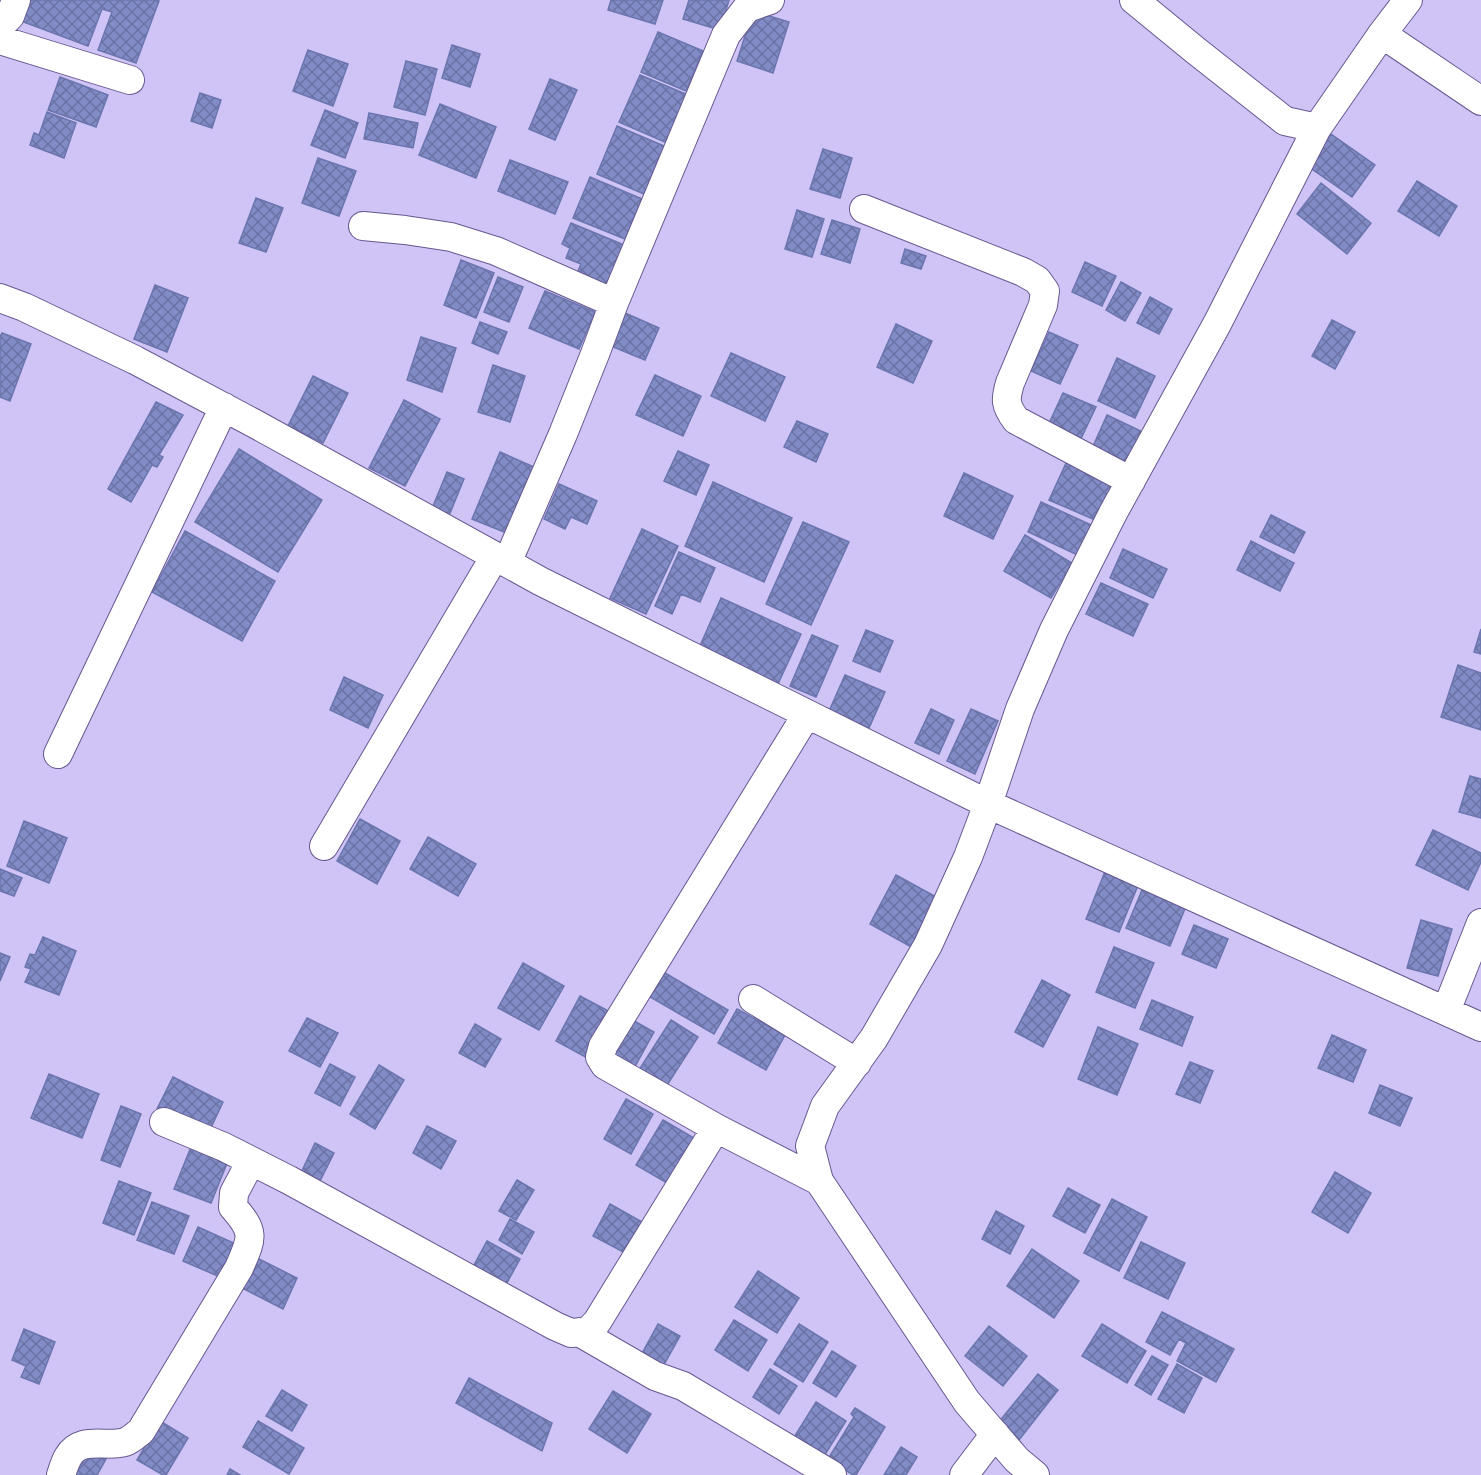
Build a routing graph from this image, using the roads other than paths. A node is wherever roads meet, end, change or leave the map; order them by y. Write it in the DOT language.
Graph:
graph roads {
  1 [pos="16,0"];
  2 [pos="771,0"];
  3 [pos="1134,0"];
  4 [pos="1408,0"];
  5 [pos="0,26"];
  6 [pos="1382,34"];
  7 [pos="0,40"];
  8 [pos="130,80"];
  9 [pos="1481,101"];
  10 [pos="1317,128"];
  11 [pos="864,209"];
  12 [pos="363,226"];
  13 [pos="0,298"];
  14 [pos="614,303"];
  15 [pos="224,407"];
  16 [pos="1131,481"];
  17 [pos="501,560"];
  18 [pos="807,714"];
  19 [pos="58,754"];
  20 [pos="988,804"];
  21 [pos="324,846"];
  22 [pos="1481,923"];
  23 [pos="753,999"];
  24 [pos="1446,1011"];
  25 [pos="1481,1027"];
  26 [pos="857,1063"];
  27 [pos="164,1122"];
  28 [pos="716,1128"];
  29 [pos="251,1161"];
  30 [pos="819,1181"];
  31 [pos="579,1332"];
  32 [pos="995,1434"];
  33 [pos="61,1475"];
  34 [pos="832,1475"];
  35 [pos="964,1475"];
  36 [pos="1035,1475"];
  1 -- 5 [label="street"];
  2 -- 14 [label="street"];
  3 -- 10 [label="street"];
  4 -- 6 [label="street"];
  6 -- 9 [label="street"];
  6 -- 10 [label="street"];
  7 -- 8 [label="street"];
  10 -- 16 [label="street"];
  11 -- 16 [label="street"];
  12 -- 14 [label="street"];
  13 -- 15 [label="street"];
  14 -- 17 [label="street"];
  15 -- 17 [label="street"];
  15 -- 19 [label="street"];
  16 -- 20 [label="street"];
  17 -- 18 [label="street"];
  17 -- 21 [label="street"];
  18 -- 20 [label="street"];
  18 -- 28 [label="street"];
  20 -- 24 [label="street"];
  20 -- 26 [label="street"];
  22 -- 24 [label="street"];
  23 -- 26 [label="street"];
  24 -- 25 [label="street"];
  26 -- 30 [label="street"];
  27 -- 29 [label="street"];
  28 -- 30 [label="street"];
  28 -- 31 [label="street"];
  29 -- 31 [label="street"];
  29 -- 33 [label="street"];
  30 -- 32 [label="street"];
  31 -- 34 [label="street"];
  32 -- 35 [label="street"];
  32 -- 36 [label="street"];
}
